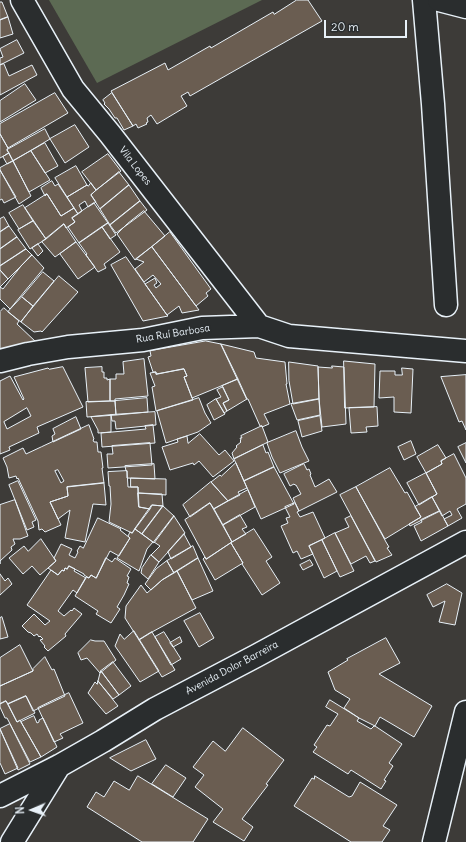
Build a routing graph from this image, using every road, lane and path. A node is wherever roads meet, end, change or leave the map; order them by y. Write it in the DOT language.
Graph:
graph roads {
  1 [pos="22,0"];
  2 [pos="424,0"];
  3 [pos="439,0"];
  4 [pos="466,7"];
  5 [pos="446,305"];
  6 [pos="259,326"];
  7 [pos="466,352"];
  8 [pos="0,361"];
  9 [pos="466,542"];
  10 [pos="466,712"];
  11 [pos="59,766"];
  12 [pos="0,796"];
  13 [pos="12,842"];
  14 [pos="434,842"];
  1 -- 6 [label="street, Vila Lopes"];
  2 -- 5 [label="street"];
  3 -- 4 [label="street"];
  6 -- 7 [label="street, Rua Ruí Barbosa"];
  6 -- 8 [label="street, Rua Ruí Barbosa"];
  9 -- 11 [label="street, Avenida Dolor Barreira"];
  10 -- 14 [label="street"];
  11 -- 12 [label="street, Avenida Dolor Barreira"];
  11 -- 13 [label="street"];
}
